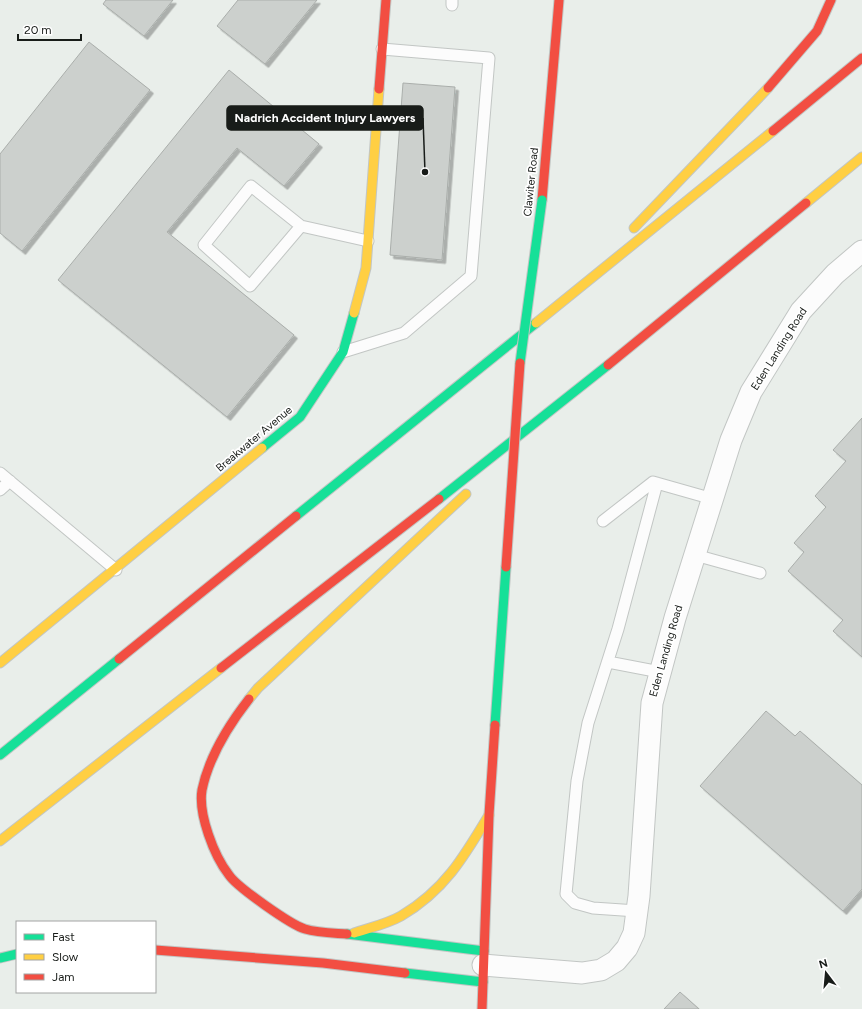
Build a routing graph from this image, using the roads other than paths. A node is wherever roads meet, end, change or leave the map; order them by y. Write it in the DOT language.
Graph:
graph roads {
  1 [pos="386,0"];
  2 [pos="560,0"];
  3 [pos="831,0"];
  4 [pos="382,49"];
  5 [pos="862,58"];
  6 [pos="862,157"];
  7 [pos="301,226"];
  8 [pos="368,241"];
  9 [pos="862,251"];
  10 [pos="566,299"];
  11 [pos="343,352"];
  12 [pos="572,395"];
  13 [pos="490,471"];
  14 [pos="0,473"];
  15 [pos="10,480"];
  16 [pos="657,483"];
  17 [pos="473,487"];
  18 [pos="0,490"];
  19 [pos="713,499"];
  20 [pos="603,521"];
  21 [pos="695,555"];
  22 [pos="116,570"];
  23 [pos="760,573"];
  24 [pos="608,662"];
  25 [pos="0,663"];
  26 [pos="660,672"];
  27 [pos="0,755"];
  28 [pos="489,815"];
  29 [pos="0,841"];
  30 [pos="637,911"];
  31 [pos="349,935"];
  32 [pos="156,950"];
  33 [pos="16,954"];
  34 [pos="0,958"];
  35 [pos="483,966"];
  36 [pos="482,1009"];
  1 -- 4 [label="main road, Breakwater Avenue"];
  2 -- 28 [label="main road, Clawiter Road, bridge"];
  3 -- 10 [label="main road"];
  4 -- 8 [label="main road, Breakwater Avenue"];
  4 -- 11 [label="lane"];
  5 -- 10 [label="main road"];
  6 -- 12 [label="main road"];
  7 -- 7 [label="lane"];
  7 -- 8 [label="lane"];
  8 -- 11 [label="main road, Breakwater Avenue"];
  9 -- 19 [label="street, Eden Landing Road"];
  10 -- 27 [label="main road"];
  11 -- 22 [label="main road, Breakwater Avenue"];
  12 -- 13 [label="main road"];
  12 -- 29 [label="main road"];
  14 -- 15 [label="lane"];
  15 -- 18 [label="lane"];
  15 -- 22 [label="lane"];
  16 -- 19 [label="lane"];
  16 -- 20 [label="lane"];
  16 -- 24 [label="lane"];
  17 -- 31 [label="main road"];
  19 -- 21 [label="street, Eden Landing Road"];
  21 -- 23 [label="lane"];
  21 -- 26 [label="street, Eden Landing Road"];
  22 -- 25 [label="main road, Breakwater Avenue"];
  24 -- 26 [label="lane"];
  24 -- 30 [label="lane"];
  26 -- 30 [label="street, Eden Landing Road"];
  28 -- 31 [label="main road"];
  28 -- 35 [label="main road"];
  30 -- 35 [label="street, Eden Landing Road"];
  31 -- 35 [label="main road"];
  32 -- 35 [label="main road"];
  33 -- 34 [label="main road"];
  35 -- 36 [label="main road"];
}
